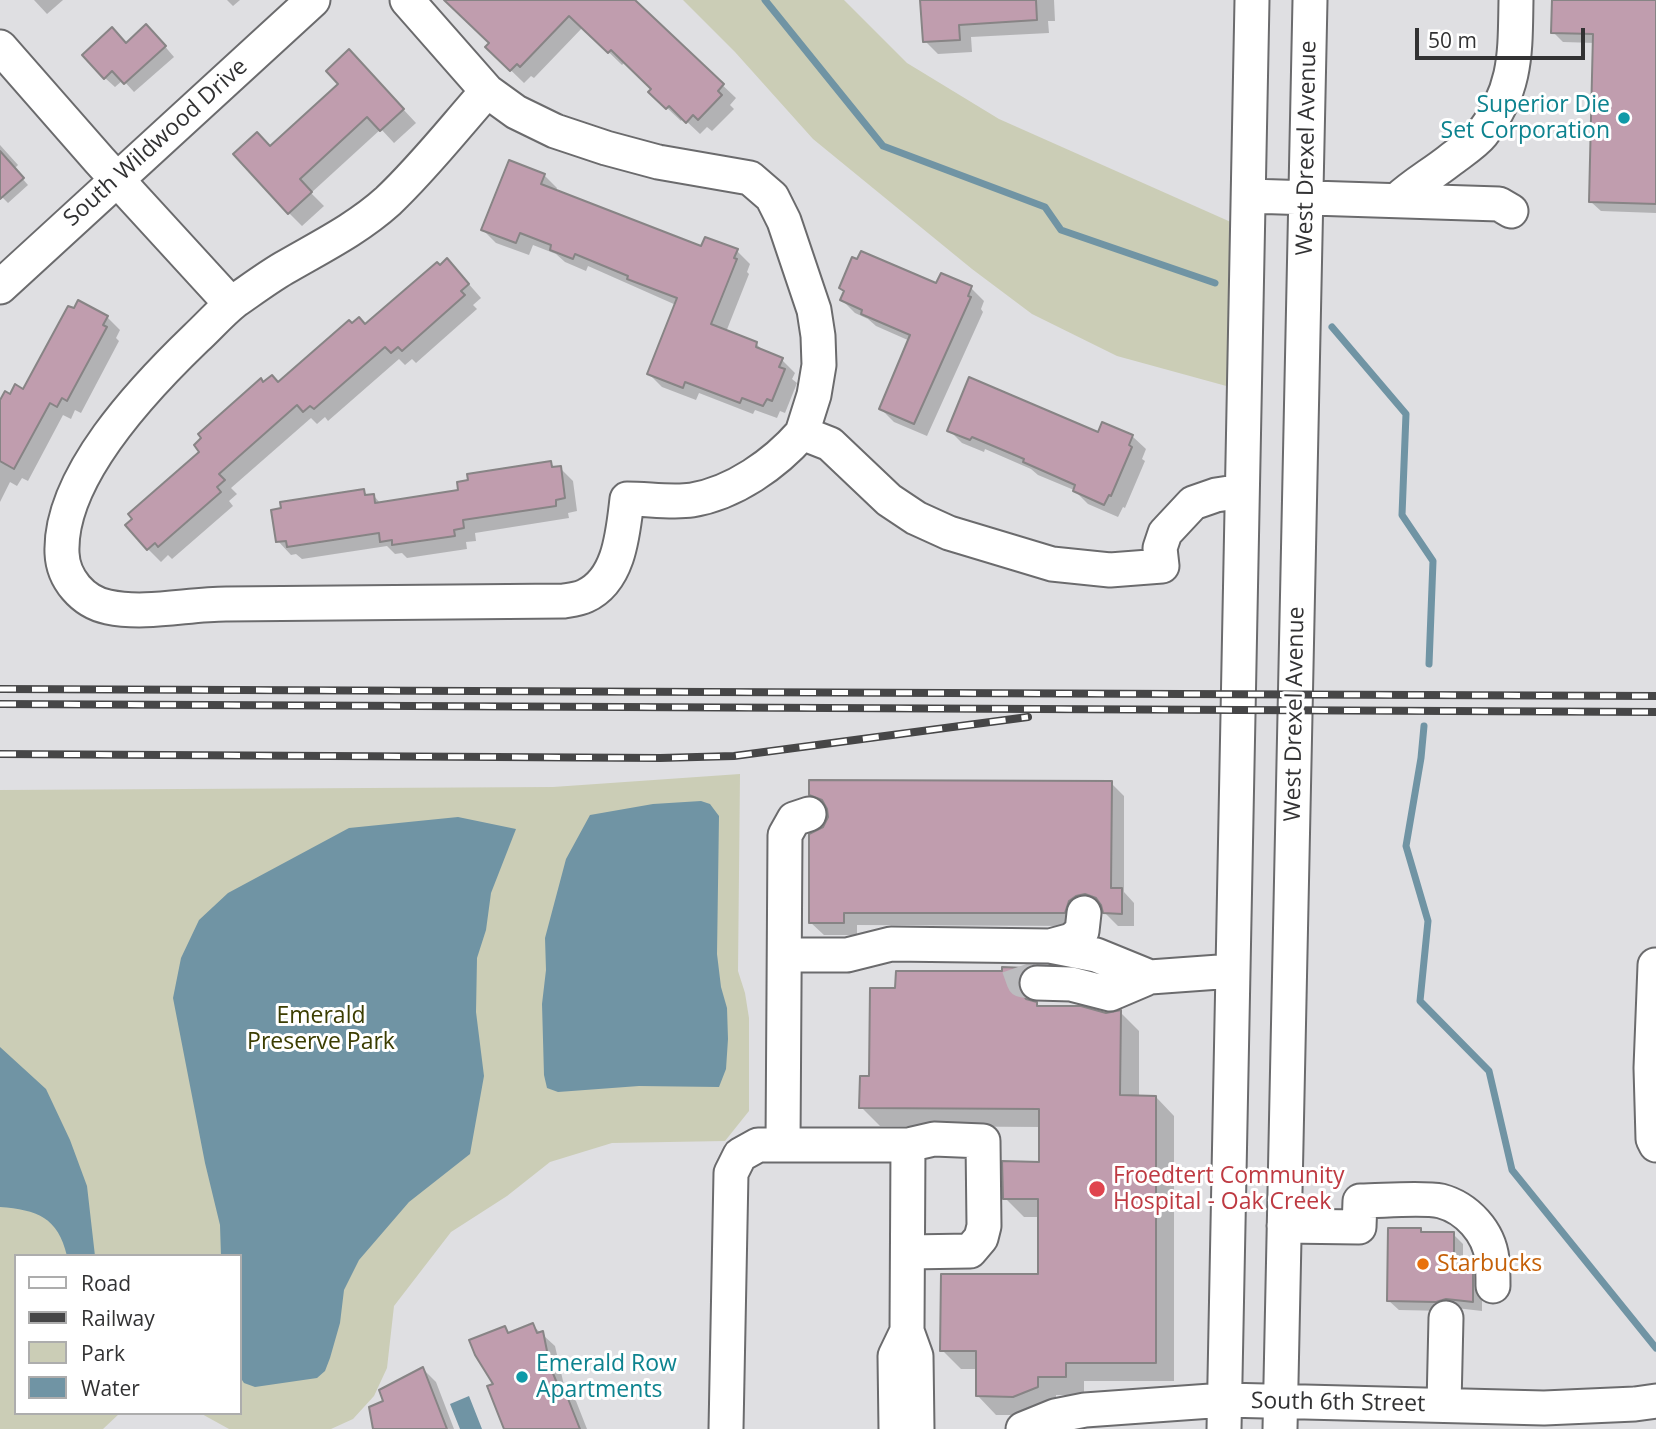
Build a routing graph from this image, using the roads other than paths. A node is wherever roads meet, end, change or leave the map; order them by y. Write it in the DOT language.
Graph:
graph roads {
  1 [pos="313,0"];
  2 [pos="407,0"];
  3 [pos="1252,0"];
  4 [pos="1310,0"];
  5 [pos="1516,0"];
  6 [pos="0,47"];
  7 [pos="487,91"];
  8 [pos="116,179"];
  9 [pos="1249,196"];
  10 [pos="1307,197"];
  11 [pos="1397,201"];
  12 [pos="1511,211"];
  13 [pos="0,287"];
  14 [pos="231,304"];
  15 [pos="802,433"];
  16 [pos="1242,491"];
  17 [pos="809,814"];
  18 [pos="1084,913"];
  19 [pos="1050,946"];
  20 [pos="785,955"];
  21 [pos="1655,965"];
  22 [pos="1024,966"];
  23 [pos="1233,971"];
  24 [pos="1150,976"];
  25 [pos="783,1144"];
  26 [pos="908,1145"];
  27 [pos="1656,1145"];
  28 [pos="1283,1226"];
  29 [pos="908,1252"];
  30 [pos="1493,1286"];
  31 [pos="1446,1318"];
  32 [pos="907,1331"];
  33 [pos="1656,1401"];
  34 [pos="1444,1405"];
  35 [pos="1224,1415"];
  36 [pos="1280,1415"];
  37 [pos="1589,1418"];
  38 [pos="726,1429"];
  39 [pos="896,1429"];
  40 [pos="917,1429"];
  41 [pos="1023,1429"];
  1 -- 8 [label="street, South Wildwood Drive"];
  2 -- 7 [label="street"];
  3 -- 9 [label="street"];
  4 -- 10 [label="street, West Drexel Avenue"];
  5 -- 11 [label="street"];
  6 -- 8 [label="street"];
  7 -- 14 [label="street"];
  7 -- 15 [label="street"];
  8 -- 13 [label="street, South Wildwood Drive"];
  8 -- 14 [label="street"];
  9 -- 10 [label="street"];
  9 -- 16 [label="street"];
  10 -- 11 [label="street"];
  10 -- 28 [label="street, West Drexel Avenue"];
  11 -- 12 [label="street"];
  14 -- 15 [label="street"];
  15 -- 16 [label="street"];
  16 -- 23 [label="street"];
  17 -- 20 [label="street"];
  18 -- 19 [label="street"];
  19 -- 22 [label="street"];
  19 -- 24 [label="street"];
  20 -- 22 [label="street"];
  20 -- 25 [label="street"];
  21 -- 27 [label="street"];
  22 -- 24 [label="street"];
  23 -- 24 [label="street"];
  23 -- 35 [label="street"];
  25 -- 26 [label="street"];
  25 -- 38 [label="street"];
  26 -- 29 [label="street"];
  26 -- 29 [label="street"];
  28 -- 30 [label="street"];
  28 -- 36 [label="street, West Drexel Avenue"];
  29 -- 32 [label="street"];
  31 -- 34 [label="street"];
  32 -- 39 [label="street"];
  32 -- 40 [label="street"];
  33 -- 37 [label="street, South 6th Street"];
  34 -- 36 [label="street, South 6th Street"];
  34 -- 37 [label="street, South 6th Street"];
  35 -- 36 [label="street, South 6th Street"];
  35 -- 41 [label="street, South 6th Street"];
}
